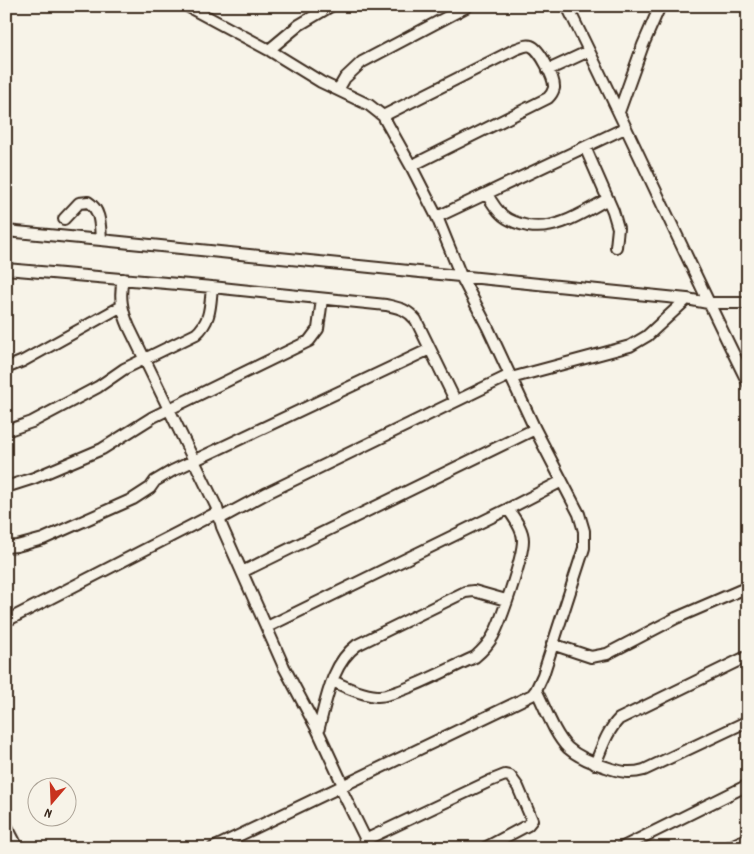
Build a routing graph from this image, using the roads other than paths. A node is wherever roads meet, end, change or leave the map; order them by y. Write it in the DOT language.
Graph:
graph roads {
  1 [pos="187,6"];
  2 [pos="468,6"];
  3 [pos="566,6"];
  4 [pos="660,6"];
  5 [pos="324,8"];
  6 [pos="269,50"];
  7 [pos="589,51"];
  8 [pos="548,70"];
  9 [pos="338,90"];
  10 [pos="619,112"];
  11 [pos="383,116"];
  12 [pos="626,128"];
  13 [pos="585,147"];
  14 [pos="411,166"];
  15 [pos="487,194"];
  16 [pos="608,199"];
  17 [pos="437,217"];
  18 [pos="64,219"];
  19 [pos="6,232"];
  20 [pos="101,240"];
  21 [pos="616,247"];
  22 [pos="6,269"];
  23 [pos="461,276"];
  24 [pos="123,280"];
  25 [pos="212,287"];
  26 [pos="322,299"];
  27 [pos="687,299"];
  28 [pos="708,303"];
  29 [pos="748,304"];
  30 [pos="122,306"];
  31 [pos="430,349"];
  32 [pos="145,358"];
  33 [pos="6,368"];
  34 [pos="510,377"];
  35 [pos="748,383"];
  36 [pos="455,400"];
  37 [pos="169,410"];
  38 [pos="535,429"];
  39 [pos="6,431"];
  40 [pos="194,462"];
  41 [pos="562,481"];
  42 [pos="6,487"];
  43 [pos="508,509"];
  44 [pos="219,515"];
  45 [pos="6,547"];
  46 [pos="242,572"];
  47 [pos="748,587"];
  48 [pos="506,600"];
  49 [pos="6,621"];
  50 [pos="267,627"];
  51 [pos="552,644"];
  52 [pos="748,656"];
  53 [pos="333,681"];
  54 [pos="536,690"];
  55 [pos="748,721"];
  56 [pos="318,731"];
  57 [pos="596,764"];
  58 [pos="748,785"];
  59 [pos="341,786"];
  60 [pos="6,825"];
  61 [pos="748,838"];
  62 [pos="368,844"];
  63 [pos="18,848"];
  64 [pos="213,848"];
  65 [pos="485,848"];
  66 [pos="621,848"];
  67 [pos="728,848"];
  1 -- 6 [label="street"];
  2 -- 9 [label="street"];
  3 -- 7 [label="street"];
  4 -- 10 [label="street"];
  5 -- 6 [label="street"];
  6 -- 9 [label="street"];
  7 -- 8 [label="street"];
  7 -- 10 [label="street"];
  8 -- 11 [label="street"];
  8 -- 14 [label="street"];
  9 -- 11 [label="street"];
  10 -- 12 [label="street"];
  11 -- 14 [label="street"];
  12 -- 13 [label="street"];
  12 -- 28 [label="street"];
  13 -- 15 [label="street"];
  13 -- 16 [label="street"];
  14 -- 17 [label="street"];
  15 -- 16 [label="street"];
  15 -- 17 [label="street"];
  16 -- 21 [label="street"];
  17 -- 23 [label="street"];
  18 -- 20 [label="street"];
  19 -- 20 [label="street"];
  20 -- 23 [label="street"];
  22 -- 24 [label="street"];
  23 -- 27 [label="street"];
  23 -- 34 [label="street"];
  24 -- 25 [label="street"];
  24 -- 30 [label="street"];
  25 -- 26 [label="street"];
  25 -- 32 [label="street"];
  26 -- 31 [label="street"];
  26 -- 37 [label="street"];
  27 -- 28 [label="street"];
  27 -- 34 [label="street"];
  28 -- 29 [label="street"];
  28 -- 35 [label="street"];
  30 -- 32 [label="street"];
  30 -- 33 [label="street"];
  31 -- 36 [label="street"];
  31 -- 40 [label="street"];
  32 -- 37 [label="street"];
  32 -- 39 [label="street"];
  34 -- 36 [label="street"];
  34 -- 38 [label="street"];
  36 -- 44 [label="street"];
  37 -- 40 [label="street"];
  37 -- 42 [label="street"];
  38 -- 41 [label="street"];
  38 -- 46 [label="street"];
  40 -- 44 [label="street"];
  40 -- 45 [label="street"];
  41 -- 43 [label="street"];
  41 -- 51 [label="street"];
  43 -- 48 [label="street"];
  43 -- 50 [label="street"];
  44 -- 46 [label="street"];
  44 -- 49 [label="street"];
  46 -- 50 [label="street"];
  47 -- 51 [label="street"];
  48 -- 53 [label="street"];
  48 -- 53 [label="street"];
  50 -- 56 [label="street"];
  51 -- 54 [label="street"];
  52 -- 57 [label="street"];
  53 -- 56 [label="street"];
  54 -- 57 [label="street"];
  54 -- 59 [label="street"];
  55 -- 57 [label="street"];
  56 -- 59 [label="street"];
  58 -- 66 [label="street"];
  59 -- 62 [label="street"];
  59 -- 64 [label="street"];
  60 -- 63 [label="street"];
  61 -- 67 [label="street"];
  62 -- 65 [label="street"];
}
